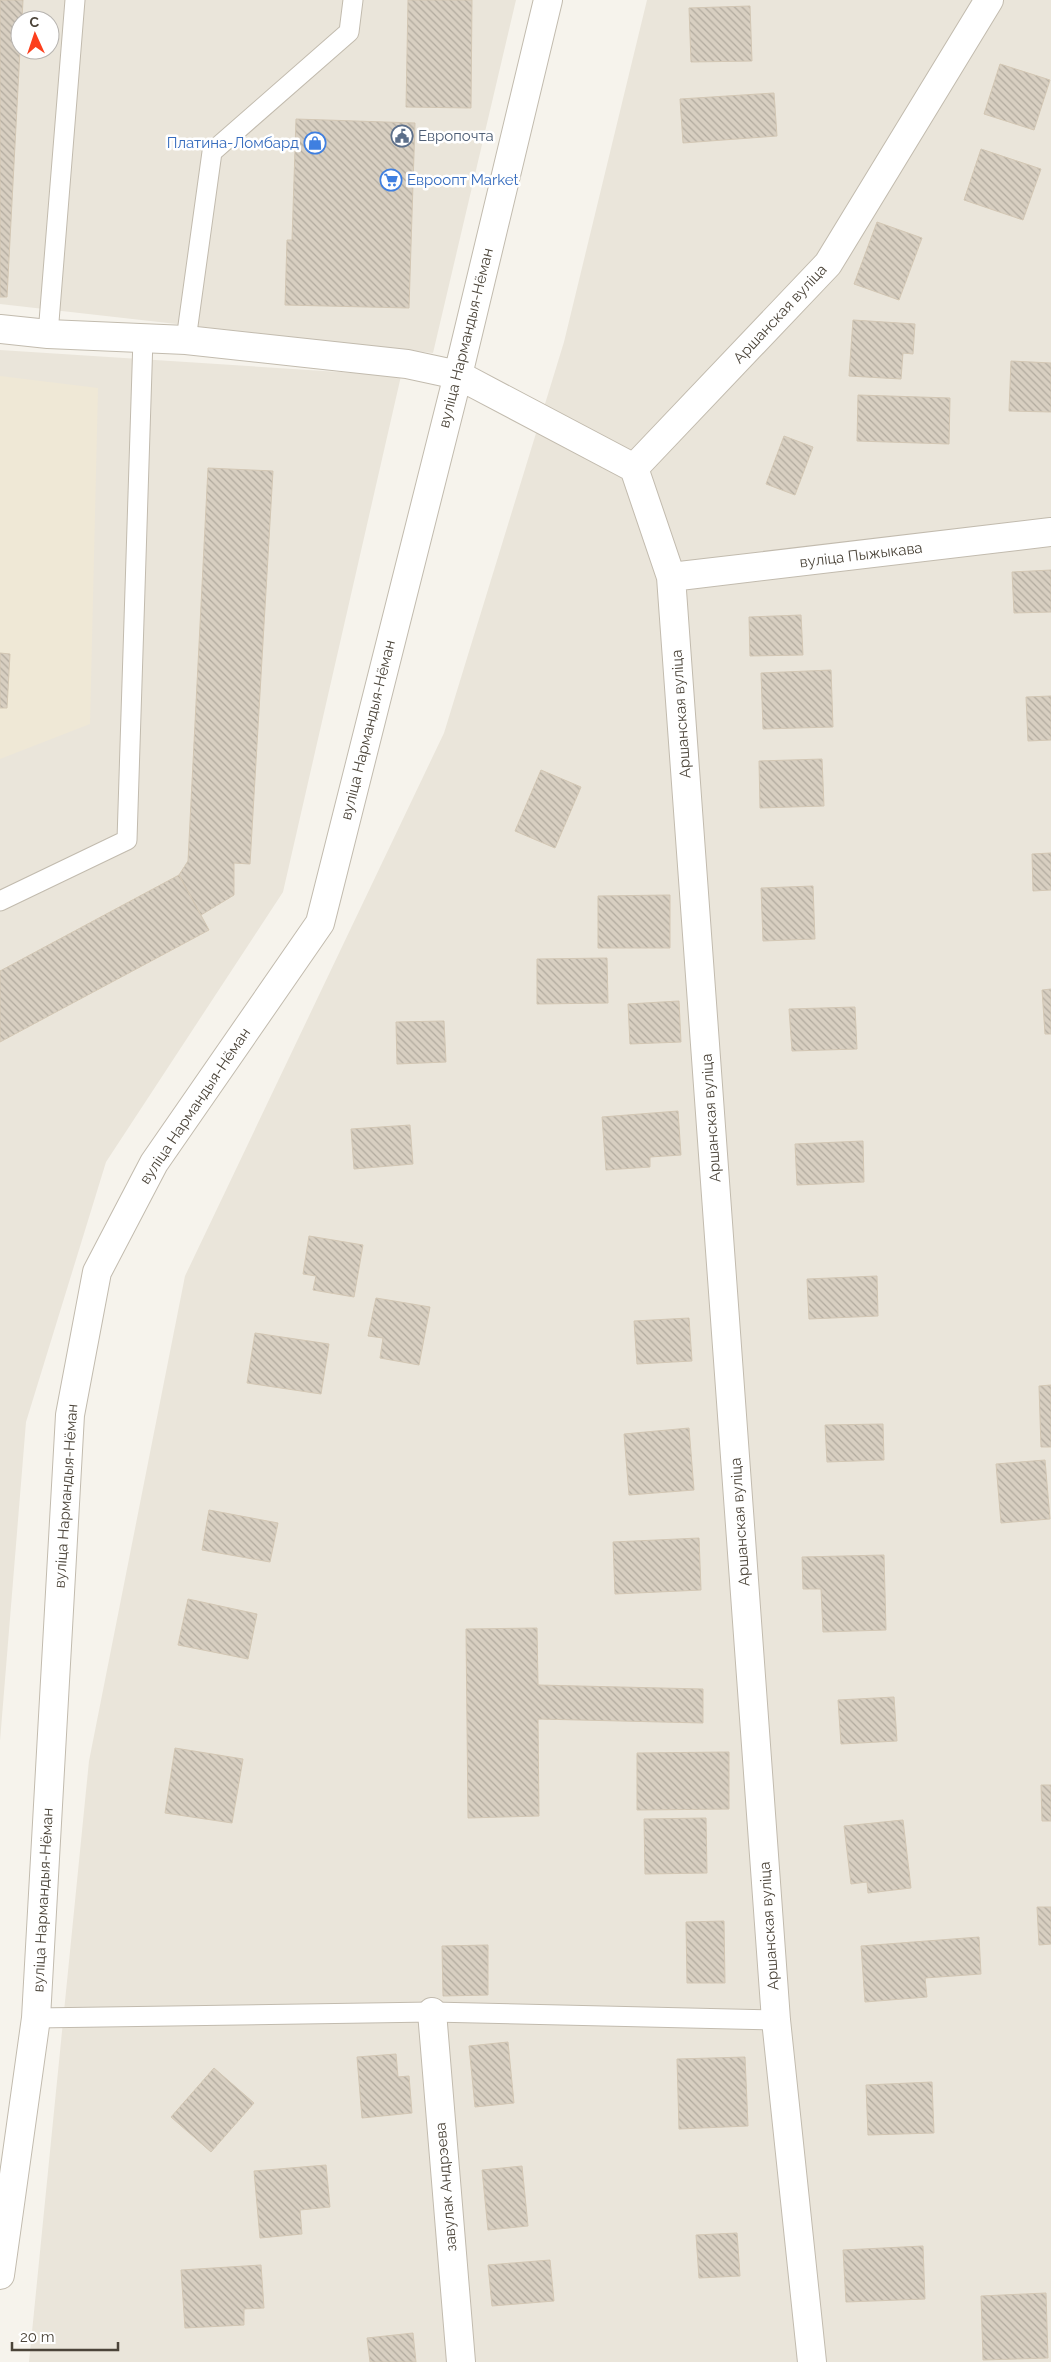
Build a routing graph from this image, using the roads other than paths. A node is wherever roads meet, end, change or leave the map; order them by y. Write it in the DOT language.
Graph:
graph roads {
  1 [pos="75,0"];
  2 [pos="353,0"];
  3 [pos="548,0"];
  4 [pos="989,0"];
  5 [pos="0,329"];
  6 [pos="48,334"];
  7 [pos="143,338"];
  8 [pos="186,340"];
  9 [pos="458,375"];
  10 [pos="634,468"];
  11 [pos="1051,532"];
  12 [pos="671,577"];
  13 [pos="0,901"];
  14 [pos="432,2012"];
  15 [pos="36,2018"];
  16 [pos="776,2020"];
  17 [pos="0,2275"];
  18 [pos="460,2362"];
  19 [pos="812,2362"];
  1 -- 6 [label="lane"];
  2 -- 8 [label="lane"];
  3 -- 9 [label="street, вуліца Нармандыя-Нёман"];
  4 -- 10 [label="street, Аршанская вуліца"];
  5 -- 6 [label="street"];
  6 -- 7 [label="street"];
  7 -- 8 [label="street"];
  7 -- 13 [label="lane"];
  8 -- 9 [label="street"];
  9 -- 10 [label="street"];
  9 -- 15 [label="street, вуліца Нармандыя-Нёман"];
  10 -- 12 [label="street, Аршанская вуліца"];
  11 -- 12 [label="street, вуліца Пыжыкава"];
  12 -- 16 [label="street, Аршанская вуліца"];
  14 -- 15 [label="lane"];
  14 -- 16 [label="lane"];
  14 -- 18 [label="street, завулак Андрэева"];
  15 -- 17 [label="street, вуліца Нармандыя-Нёман"];
  16 -- 19 [label="street, Аршанская вуліца"];
}
